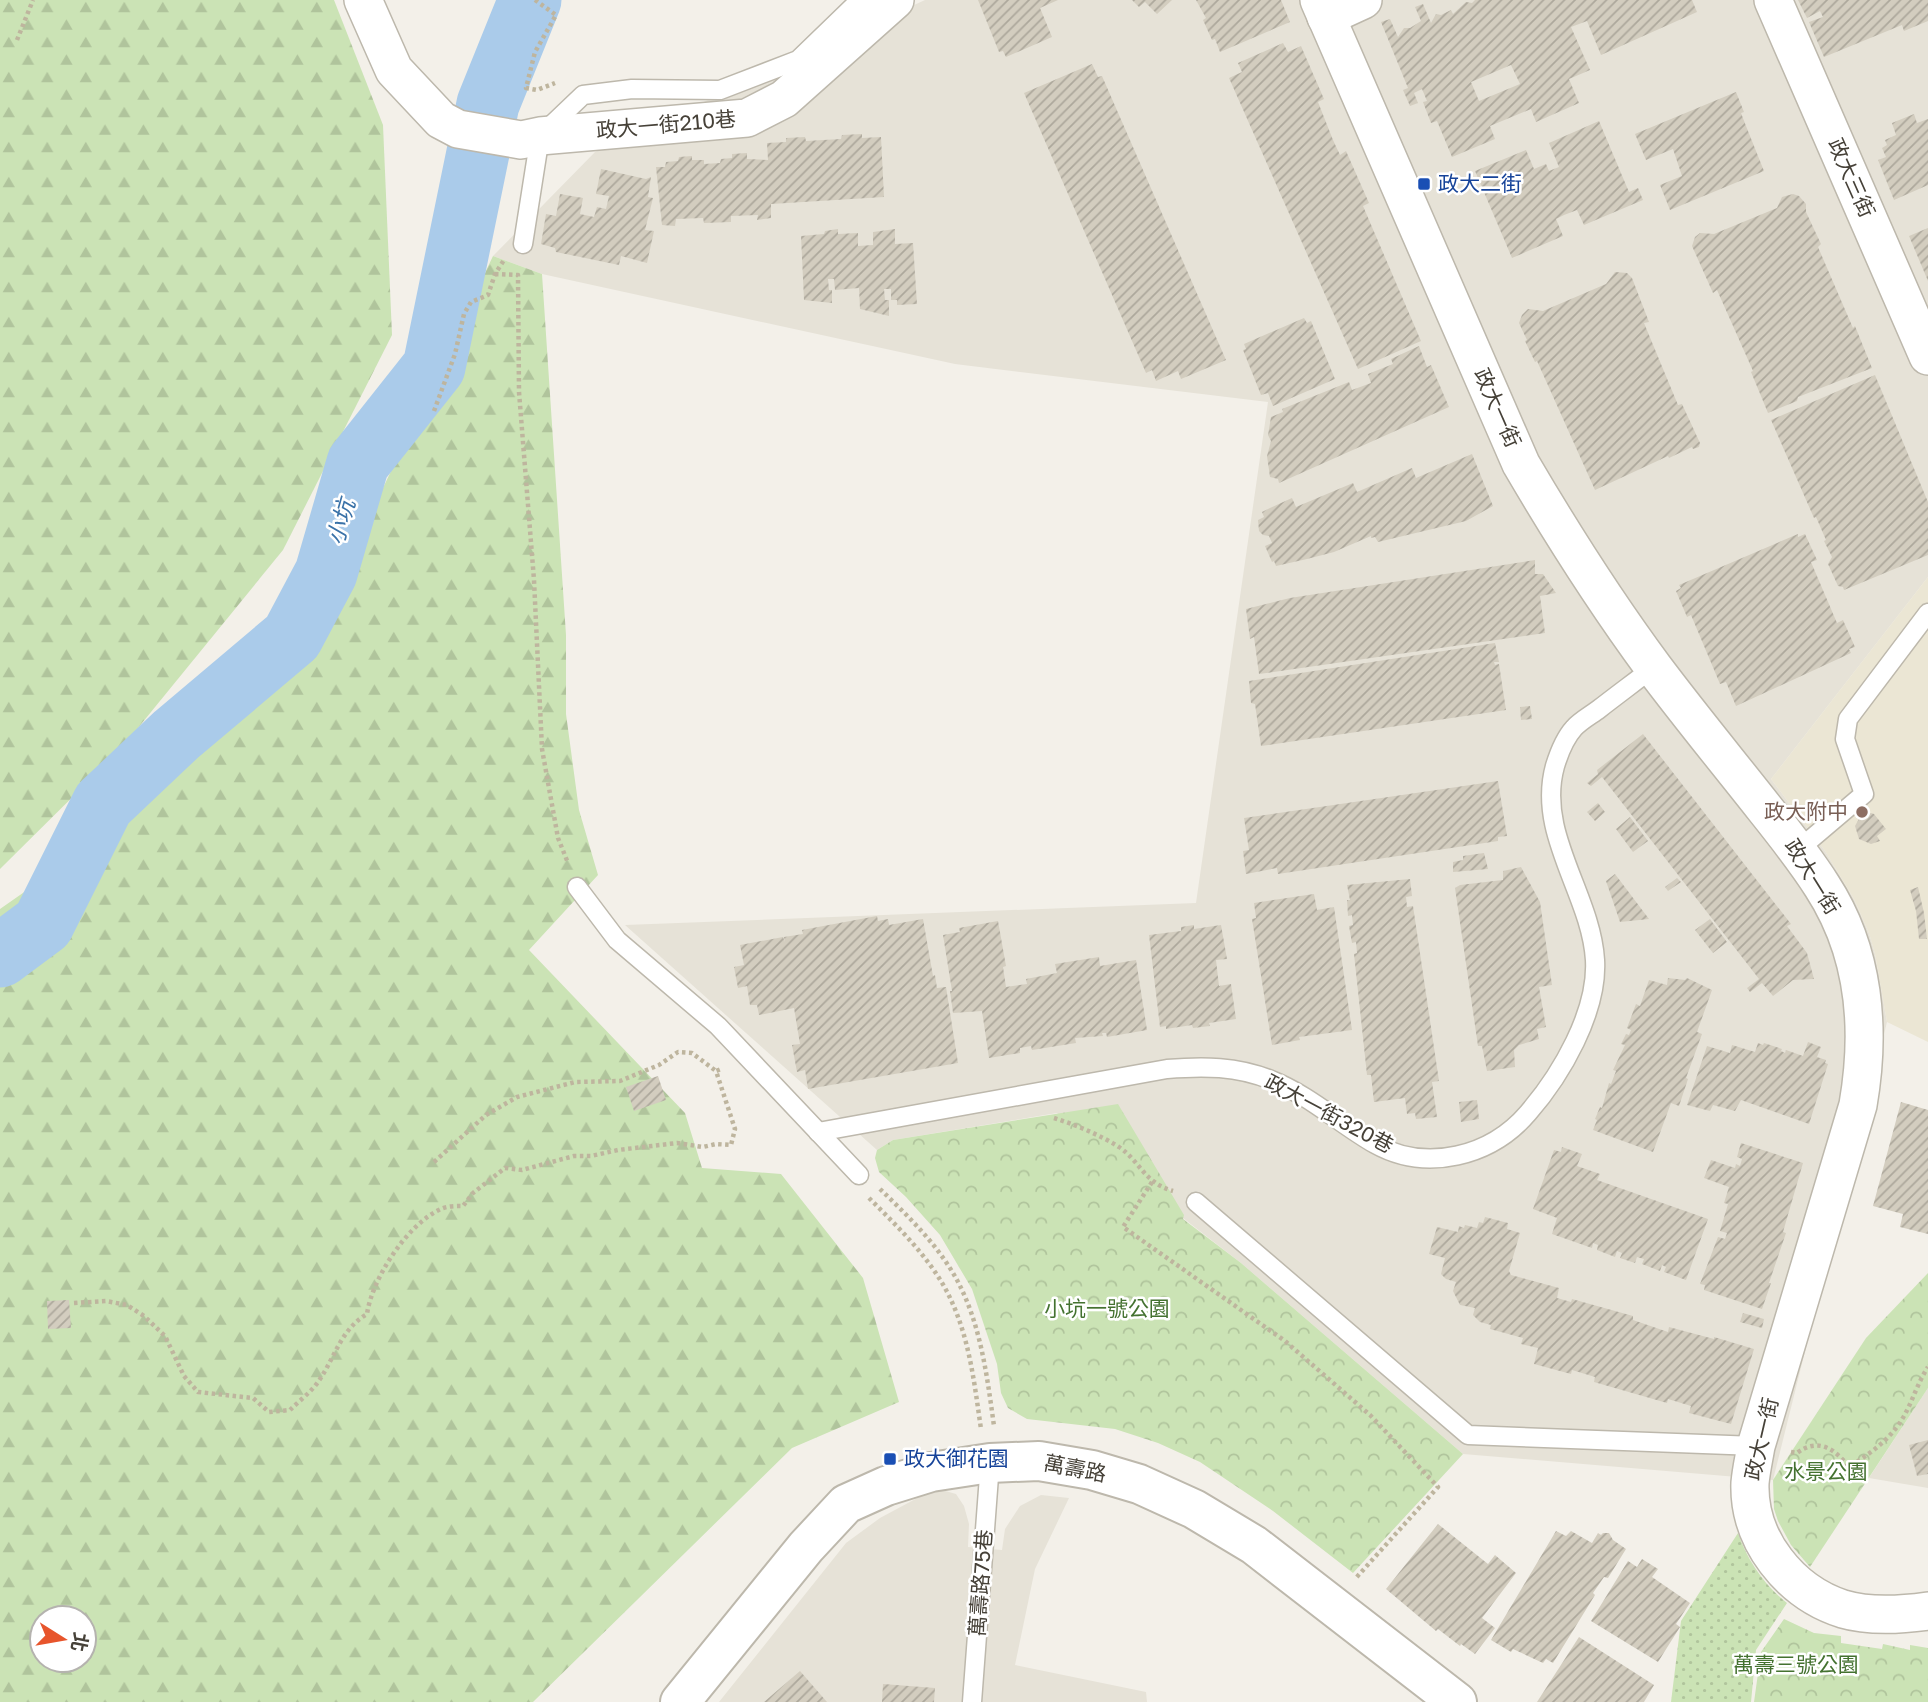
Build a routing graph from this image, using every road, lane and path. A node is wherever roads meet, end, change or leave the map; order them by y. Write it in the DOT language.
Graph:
graph roads {
  1 [pos="33,0"];
  2 [pos="362,0"];
  3 [pos="535,0"];
  4 [pos="860,0"];
  5 [pos="895,0"];
  6 [pos="1363,0"];
  7 [pos="1773,0"];
  8 [pos="1322,8"];
  9 [pos="17,40"];
  10 [pos="583,94"];
  11 [pos="531,138"];
  12 [pos="523,244"];
  13 [pos="495,274"];
  14 [pos="1928,356"];
  15 [pos="434,411"];
  16 [pos="1928,613"];
  17 [pos="1654,667"];
  18 [pos="1798,850"];
  19 [pos="577,887"];
  20 [pos="747,1057"];
  21 [pos="716,1071"];
  22 [pos="1064,1115"];
  23 [pos="818,1132"];
  24 [pos="434,1162"];
  25 [pos="859,1175"];
  26 [pos="1196,1202"];
  27 [pos="74,1303"];
  28 [pos="1928,1367"];
  29 [pos="989,1440"];
  30 [pos="1756,1446"];
  31 [pos="1353,1581"];
  32 [pos="1928,1611"];
  33 [pos="680,1702"];
  34 [pos="972,1702"];
  35 [pos="1457,1702"];
  1 -- 9 [label="path"];
  2 -- 11 [label="street, 政大一街210巷"];
  3 -- 10 [label="path"];
  4 -- 10 [label="lane"];
  5 -- 11 [label="street, 政大一街210巷"];
  6 -- 8 [label="street"];
  7 -- 14 [label="street, 政大三街"];
  8 -- 17 [label="street, 政大一街"];
  10 -- 11 [label="lane"];
  11 -- 12 [label="lane"];
  12 -- 13 [label="path"];
  13 -- 15 [label="path"];
  13 -- 19 [label="path"];
  16 -- 18 [label="lane"];
  17 -- 18 [label="street, 政大一街"];
  17 -- 23 [label="lane, 政大一街320巷"];
  18 -- 30 [label="street, 政大一街"];
  19 -- 20 [label="lane"];
  20 -- 21 [label="path"];
  20 -- 23 [label="lane"];
  21 -- 24 [label="path"];
  21 -- 27 [label="path"];
  22 -- 31 [label="path"];
  23 -- 25 [label="lane"];
  25 -- 29 [label="path"];
  25 -- 29 [label="path"];
  26 -- 30 [label="lane"];
  28 -- 30 [label="path"];
  29 -- 33 [label="street, 萬壽路"];
  29 -- 34 [label="lane, 萬壽路75巷"];
  29 -- 35 [label="street, 萬壽路"];
  30 -- 32 [label="street, 政大一街"];
}
